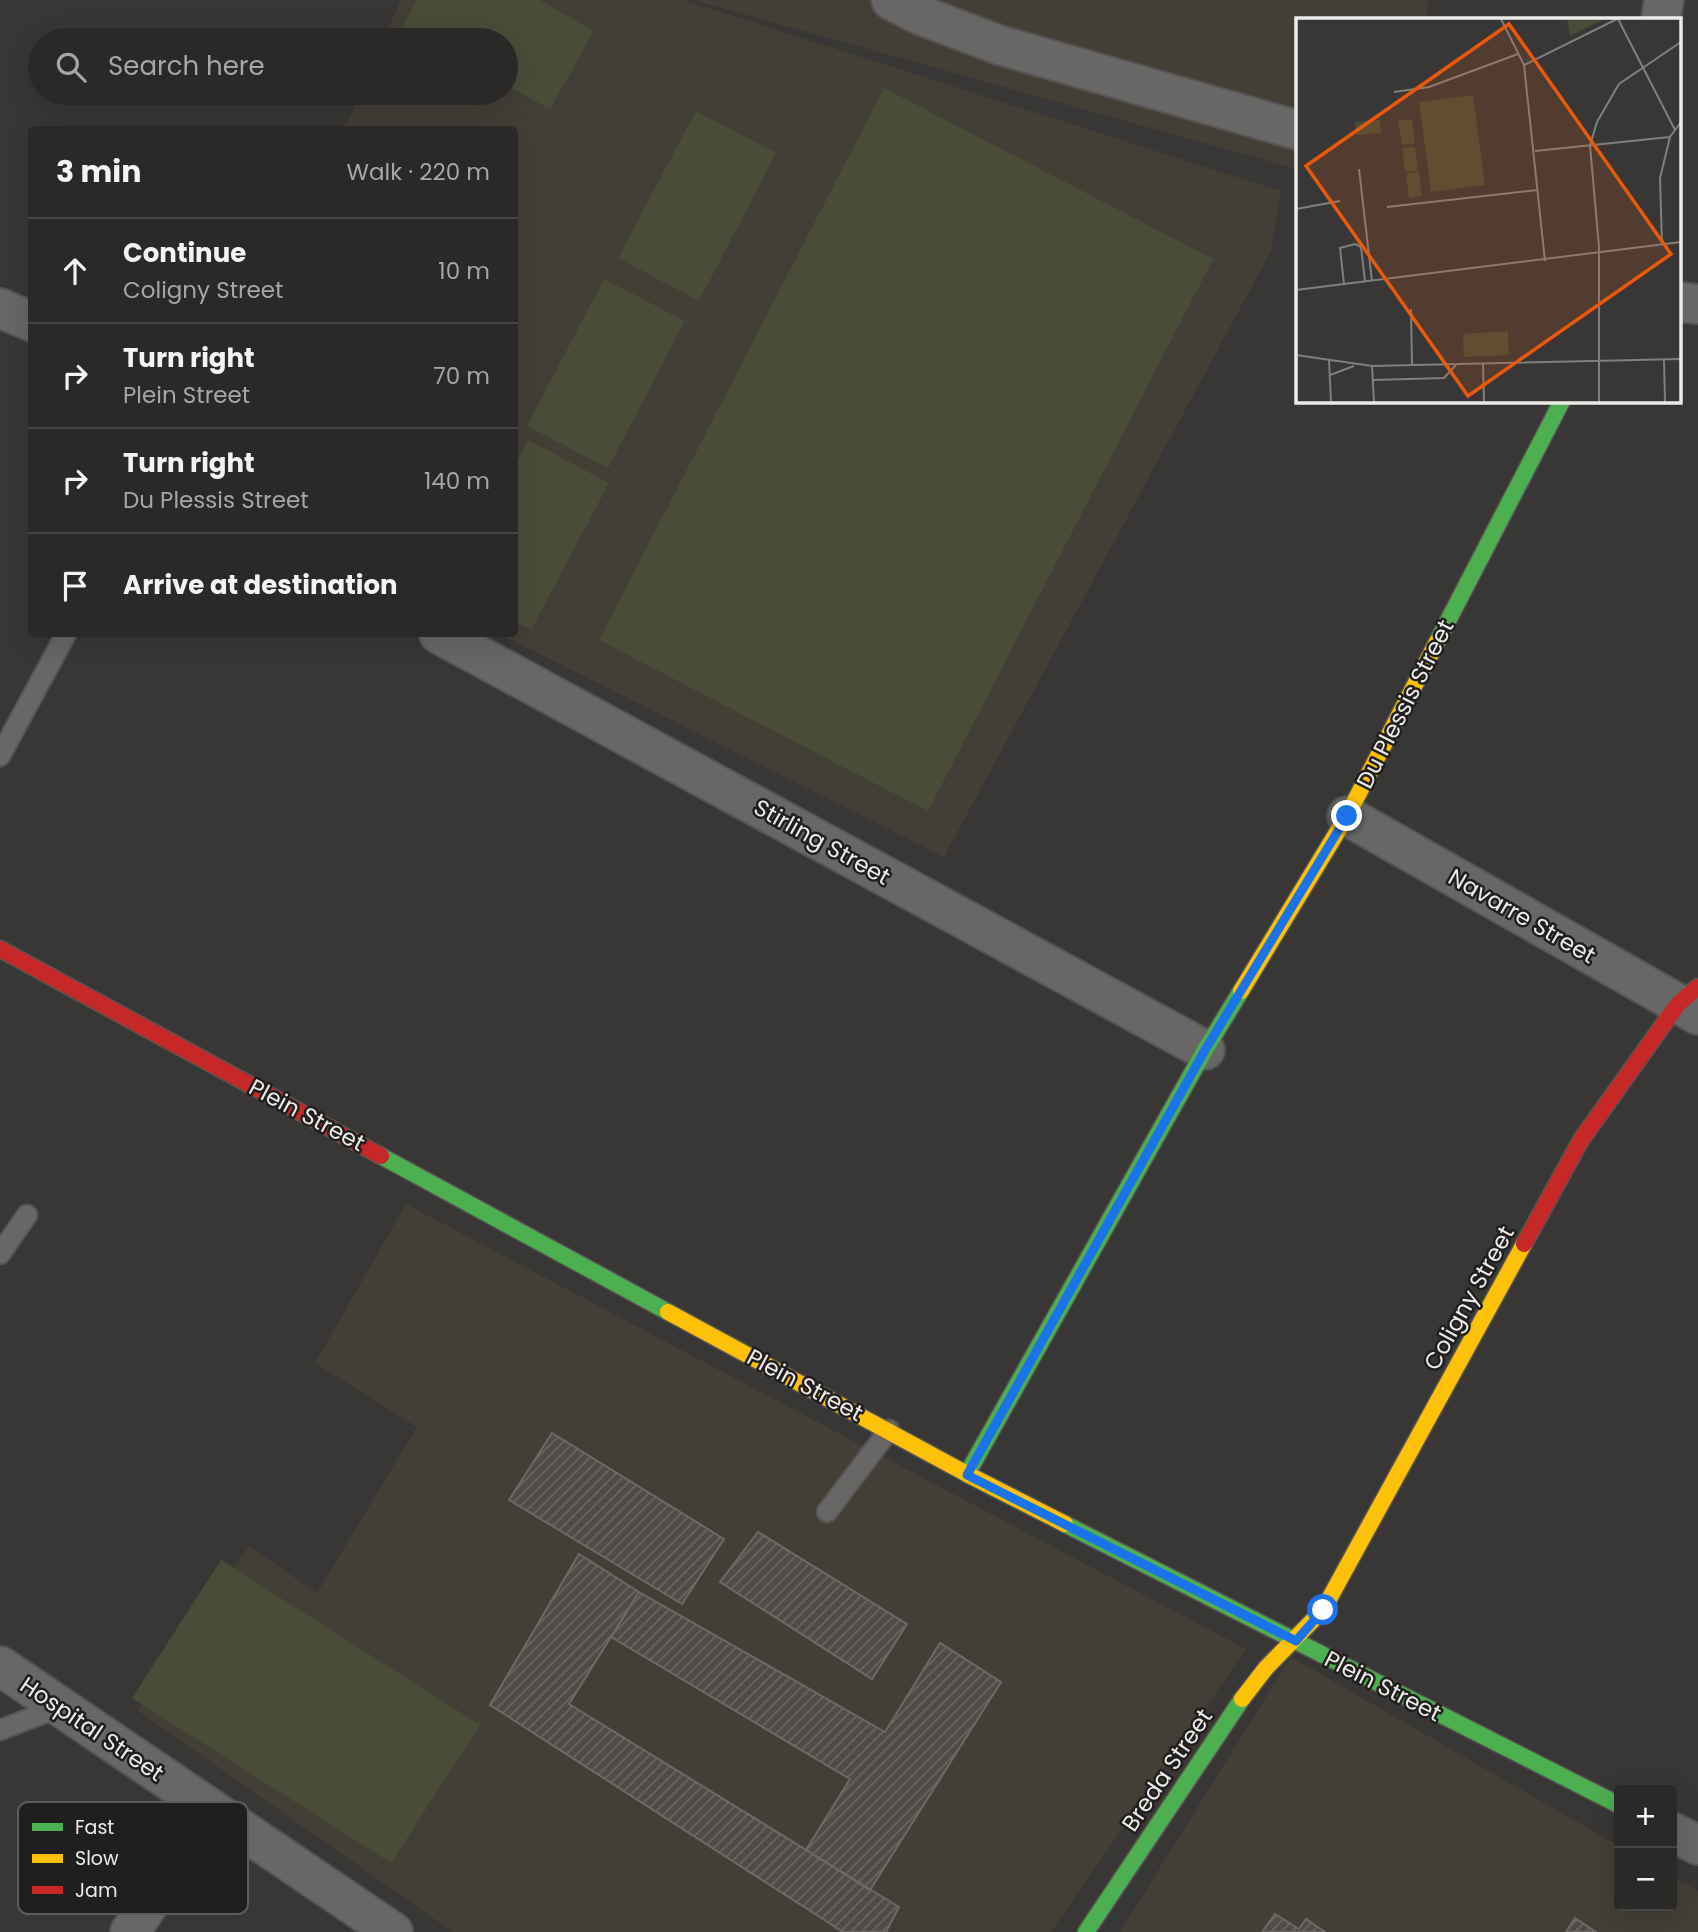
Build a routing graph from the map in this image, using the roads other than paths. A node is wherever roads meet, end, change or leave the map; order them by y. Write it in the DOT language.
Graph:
graph roads {
  1 [pos="891,0"];
  2 [pos="1664,0"];
  3 [pos="1661,18"];
  4 [pos="1296,130"];
  5 [pos="1680,302"];
  6 [pos="1698,304"];
  7 [pos="0,308"];
  8 [pos="28,320"];
  9 [pos="1561,402"];
  10 [pos="64,637"];
  11 [pos="445,637"];
  12 [pos="0,756"];
  13 [pos="1347,816"];
  14 [pos="0,949"];
  15 [pos="1691,1002"];
  16 [pos="1205,1050"];
  17 [pos="26,1215"];
  18 [pos="0,1254"];
  19 [pos="889,1430"];
  20 [pos="967,1475"];
  21 [pos="827,1512"];
  22 [pos="1296,1641"];
  23 [pos="0,1666"];
  24 [pos="60,1707"];
  25 [pos="0,1730"];
  26 [pos="198,1802"];
  27 [pos="1614,1802"];
  28 [pos="248,1836"];
  29 [pos="143,1914"];
  30 [pos="131,1932"];
  31 [pos="393,1932"];
  32 [pos="1086,1932"];
  1 -- 4 [label="street"];
  2 -- 3 [label="street"];
  5 -- 6 [label="street"];
  7 -- 8 [label="street"];
  9 -- 13 [label="street, Du Plessis Street"];
  10 -- 12 [label="lane"];
  11 -- 16 [label="street, Stirling Street"];
  13 -- 15 [label="street, Navarre Street"];
  13 -- 16 [label="street, Du Plessis Street"];
  14 -- 19 [label="street, Plein Street"];
  15 -- 22 [label="street, Coligny Street"];
  16 -- 20 [label="street, Du Plessis Street"];
  17 -- 18 [label="lane"];
  19 -- 20 [label="street, Plein Street"];
  19 -- 21 [label="lane"];
  20 -- 22 [label="street, Plein Street"];
  22 -- 27 [label="street, Plein Street"];
  22 -- 32 [label="street, Breda Street"];
  23 -- 24 [label="street, Hospital Street"];
  24 -- 25 [label="lane"];
  24 -- 26 [label="street, Hospital Street"];
  28 -- 31 [label="street, Hospital Street"];
  29 -- 30 [label="street"];
}
